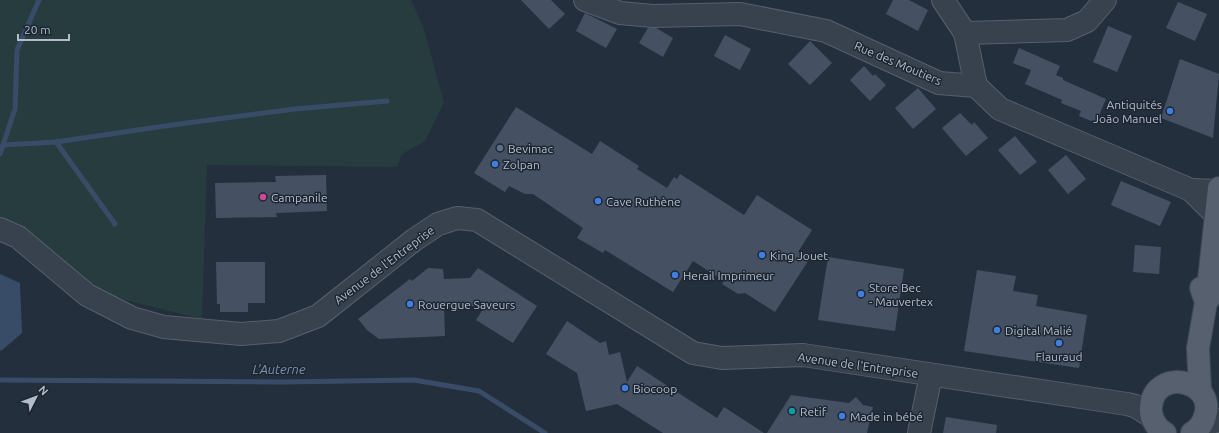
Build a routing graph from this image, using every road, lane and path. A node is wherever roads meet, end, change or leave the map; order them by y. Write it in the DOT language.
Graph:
graph roads {
  1 [pos="585,0"];
  2 [pos="944,0"];
  3 [pos="1105,0"];
  4 [pos="965,33"];
  5 [pos="976,86"];
  6 [pos="1219,177"];
  7 [pos="1219,188"];
  8 [pos="1191,190"];
  9 [pos="1219,192"];
  10 [pos="1216,215"];
  11 [pos="0,229"];
  12 [pos="1198,348"];
  13 [pos="931,375"];
  14 [pos="1176,382"];
  15 [pos="1206,414"];
  16 [pos="1153,419"];
  17 [pos="920,433"];
  1 -- 5 [label="street, Rue des Moutiers"];
  2 -- 4 [label="street"];
  3 -- 4 [label="street"];
  4 -- 5 [label="street"];
  5 -- 8 [label="street"];
  6 -- 7 [label="main road"];
  7 -- 9 [label="main road"];
  8 -- 9 [label="street"];
  8 -- 10 [label="street"];
  9 -- 10 [label="main road"];
  10 -- 12 [label="main road"];
  11 -- 13 [label="street, Avenue de l'Entreprise"];
  12 -- 14 [label="main road"];
  12 -- 15 [label="main road"];
  13 -- 16 [label="street, Avenue de l'Entreprise"];
  13 -- 17 [label="street, Avenue de l'Entreprise"];
  14 -- 15 [label="main road"];
  14 -- 16 [label="main road"];
}
